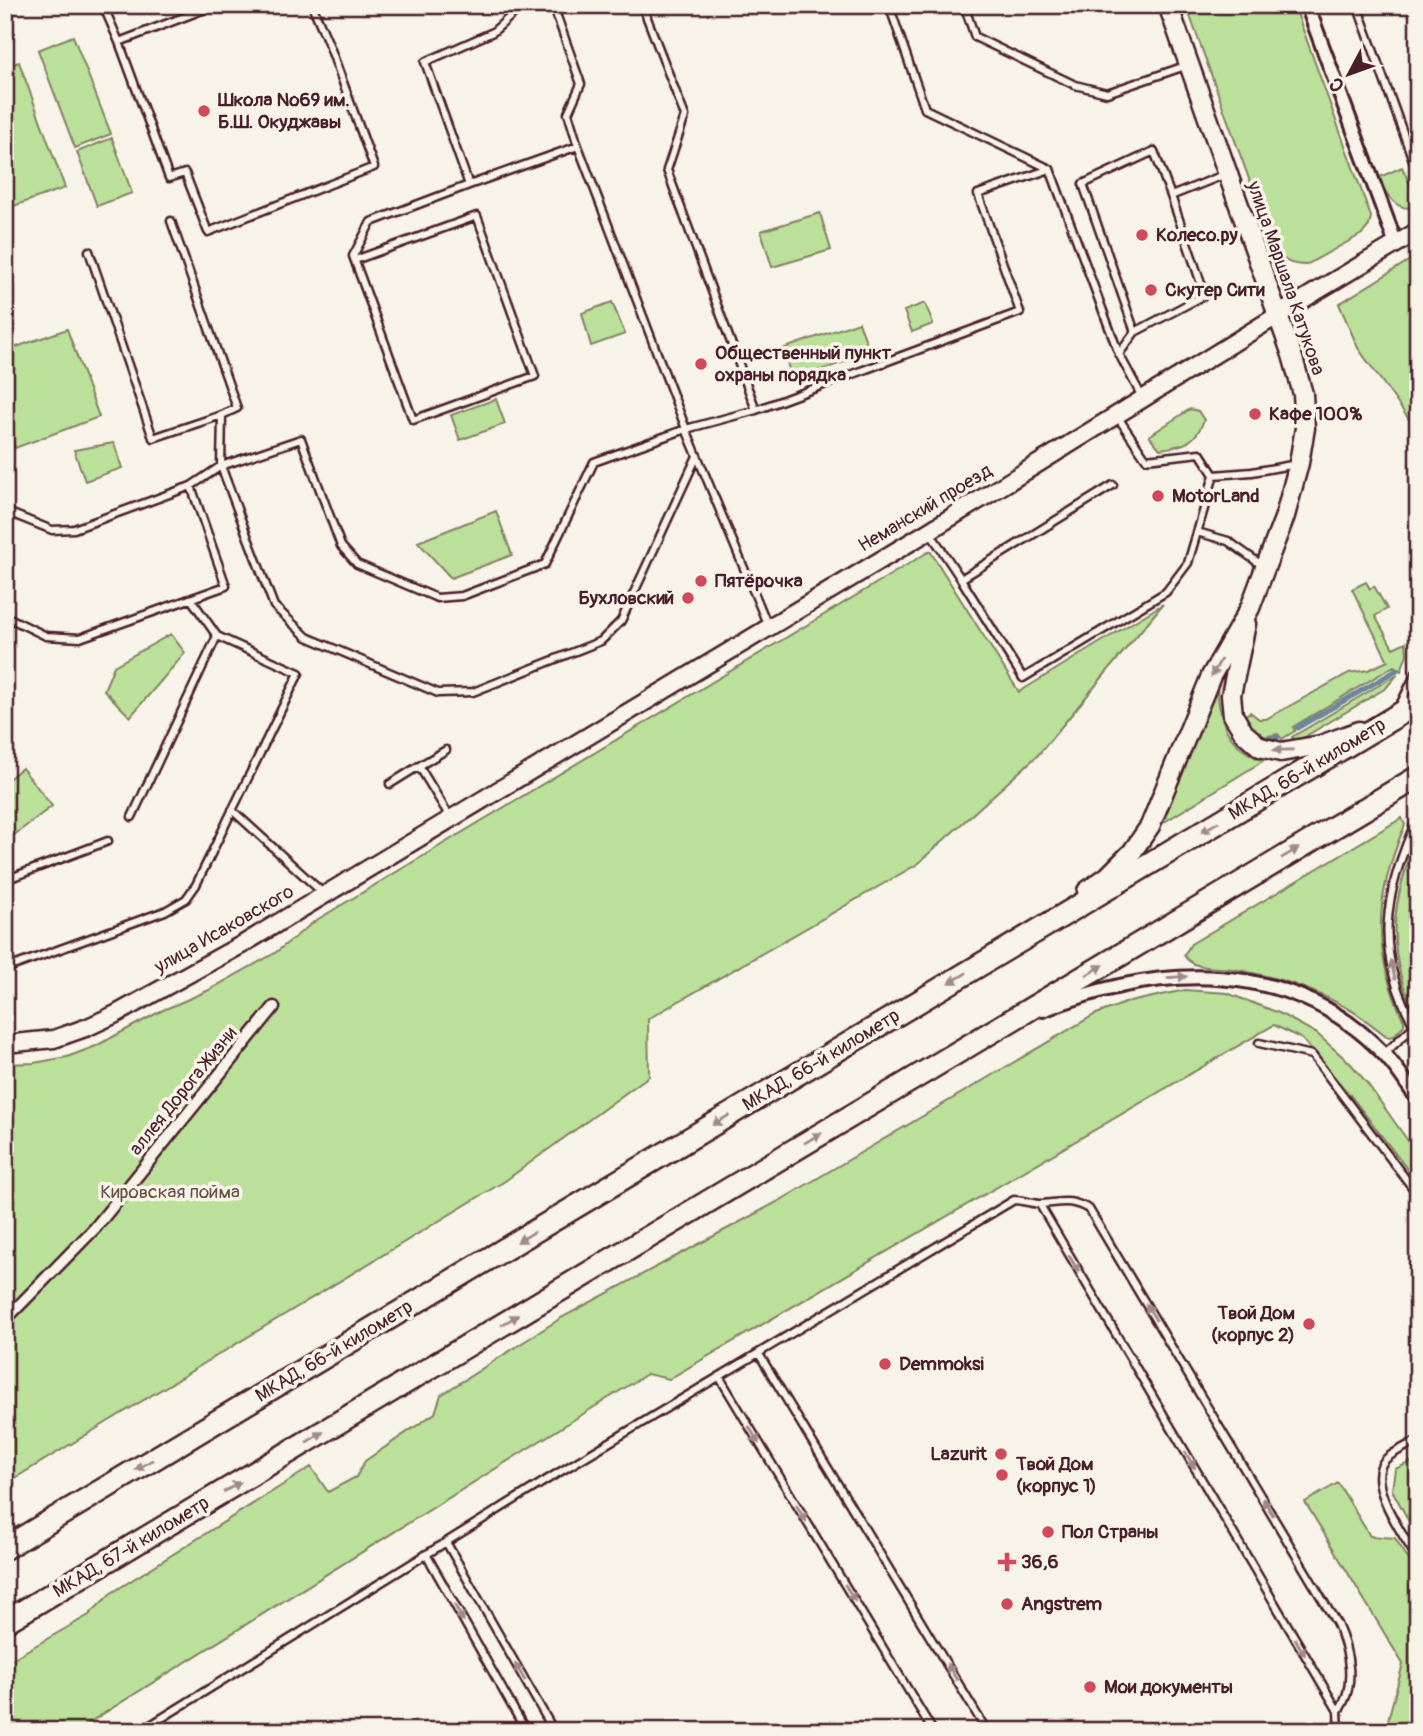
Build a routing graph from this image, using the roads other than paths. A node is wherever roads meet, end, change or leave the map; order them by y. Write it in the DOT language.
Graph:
graph roads {
  1 [pos="103,5"];
  2 [pos="215,5"];
  3 [pos="312,5"];
  4 [pos="523,5"];
  5 [pos="555,5"];
  6 [pos="642,5"];
  7 [pos="889,5"];
  8 [pos="964,5"];
  9 [pos="1168,5"];
  10 [pos="1307,5"];
  11 [pos="1357,5"];
  12 [pos="119,42"];
  13 [pos="1189,65"];
  14 [pos="578,146"];
  15 [pos="1050,169"];
  16 [pos="1227,173"];
  17 [pos="1418,174"];
  18 [pos="469,185"];
  19 [pos="1171,196"];
  20 [pos="171,220"];
  21 [pos="1418,231"];
  22 [pos="1396,244"];
  23 [pos="89,251"];
  24 [pos="355,260"];
  25 [pos="1279,315"];
  26 [pos="1135,332"];
  27 [pos="1119,354"];
  28 [pos="1143,400"];
  29 [pos="756,410"];
  30 [pos="222,415"];
  31 [pos="1117,416"];
  32 [pos="686,429"];
  33 [pos="697,456"];
  34 [pos="1299,463"];
  35 [pos="221,466"];
  36 [pos="1214,475"];
  37 [pos="1113,485"];
  38 [pos="191,486"];
  39 [pos="5,511"];
  40 [pos="929,531"];
  41 [pos="1197,532"];
  42 [pos="1265,568"];
  43 [pos="961,579"];
  44 [pos="191,599"];
  45 [pos="1250,608"];
  46 [pos="5,616"];
  47 [pos="769,628"];
  48 [pos="217,636"];
  49 [pos="1418,669"];
  50 [pos="1418,703"];
  51 [pos="1395,716"];
  52 [pos="446,750"];
  53 [pos="419,766"];
  54 [pos="1418,776"];
  55 [pos="390,784"];
  56 [pos="232,810"];
  57 [pos="1418,816"];
  58 [pos="132,817"];
  59 [pos="452,818"];
  60 [pos="108,841"];
  61 [pos="5,880"];
  62 [pos="325,895"];
  63 [pos="1017,943"];
  64 [pos="5,969"];
  65 [pos="274,1007"];
  66 [pos="1414,1026"];
  67 [pos="995,1030"];
  68 [pos="1418,1034"];
  69 [pos="1259,1043"];
  70 [pos="5,1044"];
  71 [pos="1384,1054"];
  72 [pos="1418,1100"];
  73 [pos="1418,1195"];
  74 [pos="1041,1205"];
  75 [pos="5,1320"];
  76 [pos="759,1354"];
  77 [pos="720,1378"];
  78 [pos="1418,1440"];
  79 [pos="446,1542"];
  80 [pos="5,1549"];
  81 [pos="426,1554"];
  82 [pos="1418,1559"];
  83 [pos="5,1622"];
  84 [pos="1338,1711"];
  85 [pos="141,1731"];
  86 [pos="526,1731"];
  87 [pos="554,1731"];
  88 [pos="933,1731"];
  89 [pos="987,1731"];
  90 [pos="1339,1731"];
  1 -- 12 [label="lane"];
  2 -- 12 [label="lane"];
  3 -- 12 [label="lane"];
  4 -- 18 [label="lane"];
  5 -- 14 [label="lane"];
  6 -- 29 [label="lane"];
  7 -- 15 [label="lane"];
  8 -- 13 [label="lane"];
  9 -- 13 [label="main road, улица Маршала Катукова"];
  10 -- 22 [label="street"];
  11 -- 17 [label="lane"];
  13 -- 16 [label="main road, улица Маршала Катукова"];
  14 -- 18 [label="lane"];
  14 -- 32 [label="lane"];
  15 -- 27 [label="lane"];
  15 -- 29 [label="lane"];
  16 -- 19 [label="lane"];
  16 -- 25 [label="main road, улица Маршала Катукова"];
  18 -- 24 [label="lane"];
  19 -- 26 [label="lane"];
  19 -- 26 [label="lane"];
  20 -- 30 [label="lane"];
  21 -- 22 [label="street, Неманский проезд"];
  22 -- 25 [label="street, Неманский проезд"];
  23 -- 30 [label="lane"];
  24 -- 24 [label="lane"];
  25 -- 28 [label="street, Неманский проезд"];
  25 -- 34 [label="main road, улица Маршала Катукова"];
  26 -- 27 [label="lane"];
  27 -- 28 [label="lane"];
  28 -- 31 [label="street, Неманский проезд"];
  29 -- 32 [label="lane"];
  30 -- 35 [label="lane"];
  31 -- 36 [label="lane"];
  31 -- 40 [label="street, Неманский проезд"];
  32 -- 33 [label="lane"];
  32 -- 35 [label="lane"];
  33 -- 35 [label="lane"];
  33 -- 47 [label="lane"];
  34 -- 36 [label="lane"];
  34 -- 42 [label="main road, улица Маршала Катукова"];
  35 -- 38 [label="lane"];
  36 -- 41 [label="lane"];
  37 -- 43 [label="lane"];
  38 -- 39 [label="lane"];
  38 -- 44 [label="lane"];
  40 -- 43 [label="lane"];
  40 -- 47 [label="street, Неманский проезд"];
  41 -- 42 [label="lane"];
  41 -- 43 [label="lane"];
  42 -- 45 [label="main road, улица Маршала Катукова"];
  44 -- 46 [label="lane"];
  44 -- 48 [label="lane"];
  51 -- 45 [label="main road, улица Маршала Катукова, one-way"];
  45 -- 63 [label="main road, улица Маршала Катукова, one-way"];
  47 -- 59 [label="street, Неманский проезд"];
  48 -- 56 [label="lane"];
  48 -- 58 [label="lane"];
  49 -- 51 [label="lane"];
  50 -- 51 [label="highway, МКАД, 66-й километр"];
  51 -- 63 [label="highway, МКАД, 66-й километр, one-way"];
  52 -- 53 [label="lane"];
  53 -- 55 [label="lane"];
  53 -- 59 [label="lane"];
  67 -- 54 [label="highway, one-way"];
  56 -- 62 [label="lane"];
  56 -- 64 [label="lane"];
  66 -- 57 [label="lane, one-way"];
  59 -- 62 [label="street, улица Исаковского"];
  60 -- 61 [label="lane"];
  62 -- 70 [label="street, улица Исаковского"];
  63 -- 80 [label="highway, МКАД, 66-й километр, one-way"];
  65 -- 75 [label="street, аллея Дорога Жизни"];
  66 -- 68 [label="lane"];
  66 -- 71 [label="lane"];
  67 -- 71 [label="street, one-way"];
  83 -- 67 [label="highway, МКАД, 67-й километр, one-way"];
  69 -- 73 [label="lane"];
  71 -- 72 [label="street"];
  74 -- 76 [label="lane"];
  74 -- 84 [label="lane, one-way"];
  84 -- 74 [label="lane, one-way"];
  76 -- 77 [label="lane"];
  89 -- 76 [label="lane, one-way"];
  77 -- 79 [label="lane"];
  77 -- 88 [label="lane, one-way"];
  78 -- 82 [label="lane"];
  79 -- 81 [label="lane"];
  87 -- 79 [label="lane, one-way"];
  81 -- 85 [label="lane"];
  81 -- 86 [label="lane, one-way"];
  84 -- 90 [label="lane"];
}
